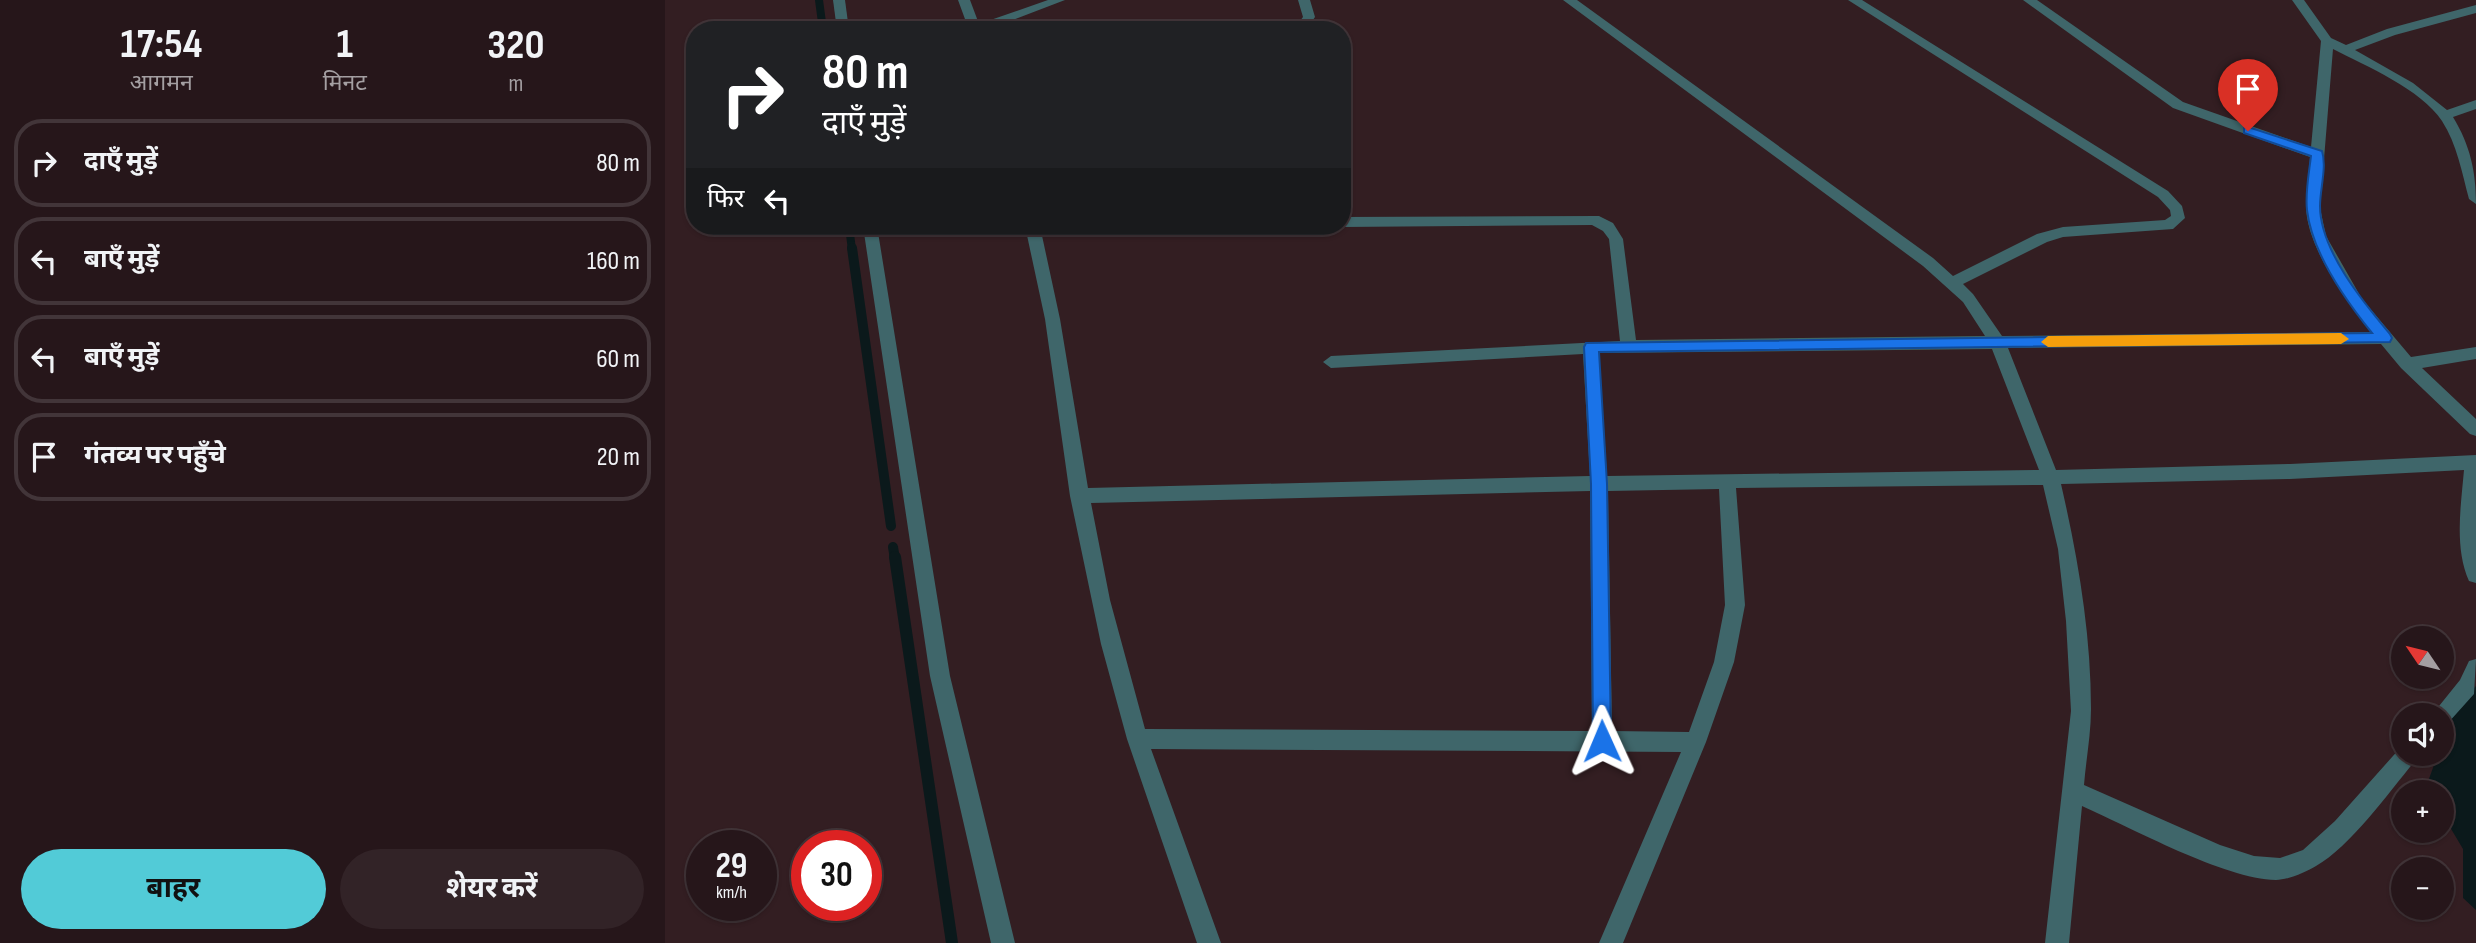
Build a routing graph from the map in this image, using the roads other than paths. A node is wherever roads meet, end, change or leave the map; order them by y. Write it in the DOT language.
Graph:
graph roads {
  1 [pos="839,0"];
  2 [pos="964,0"];
  3 [pos="1059,0"];
  4 [pos="1304,0"];
  5 [pos="1569,0"];
  6 [pos="1854,0"];
  7 [pos="2029,0"];
  8 [pos="2298,0"];
  9 [pos="2476,9"];
  10 [pos="842,21"];
  11 [pos="972,21"];
  12 [pos="1000,21"];
  13 [pos="1306,21"];
  14 [pos="2327,41"];
  15 [pos="2346,50"];
  16 [pos="2476,104"];
  17 [pos="2445,115"];
  18 [pos="2317,154"];
  19 [pos="2476,199"];
  20 [pos="1351,222"];
  21 [pos="871,235"];
  22 [pos="1034,235"];
  23 [pos="1952,283"];
  24 [pos="2385,338"];
  25 [pos="1997,342"];
  26 [pos="1629,346"];
  27 [pos="1591,347"];
  28 [pos="2476,353"];
  29 [pos="1331,362"];
  30 [pos="2407,364"];
  31 [pos="2476,429"];
  32 [pos="2475,462"];
  33 [pos="2050,477"];
  34 [pos="1727,481"];
  35 [pos="1599,484"];
  36 [pos="1079,496"];
  37 [pos="2476,575"];
  38 [pos="2476,668"];
  39 [pos="2452,703"];
  40 [pos="1137,739"];
  41 [pos="1602,741"];
  42 [pos="1696,742"];
  43 [pos="2398,766"];
  44 [pos="2073,791"];
  45 [pos="1003,943"];
  46 [pos="1209,943"];
  47 [pos="1611,943"];
  48 [pos="2057,943"];
  1 -- 10 [label="street"];
  2 -- 11 [label="street"];
  3 -- 12 [label="street"];
  4 -- 13 [label="street"];
  5 -- 23 [label="street"];
  6 -- 23 [label="street"];
  7 -- 18 [label="street"];
  8 -- 14 [label="street"];
  9 -- 15 [label="street"];
  14 -- 15 [label="street"];
  14 -- 18 [label="street"];
  15 -- 17 [label="street"];
  16 -- 17 [label="street"];
  17 -- 19 [label="street"];
  18 -- 24 [label="street"];
  20 -- 26 [label="street"];
  21 -- 45 [label="street"];
  22 -- 36 [label="street"];
  23 -- 25 [label="street"];
  24 -- 25 [label="street"];
  24 -- 30 [label="street"];
  25 -- 26 [label="street"];
  25 -- 33 [label="street"];
  26 -- 27 [label="street"];
  27 -- 29 [label="street"];
  27 -- 35 [label="street"];
  28 -- 30 [label="street"];
  30 -- 31 [label="street"];
  32 -- 33 [label="street"];
  32 -- 37 [label="street"];
  33 -- 34 [label="street"];
  33 -- 44 [label="street"];
  34 -- 35 [label="street"];
  34 -- 42 [label="street"];
  35 -- 36 [label="street"];
  35 -- 41 [label="street"];
  36 -- 40 [label="street"];
  38 -- 39 [label="street"];
  40 -- 41 [label="street"];
  40 -- 46 [label="street"];
  41 -- 42 [label="street"];
  42 -- 47 [label="street"];
  43 -- 44 [label="street"];
  44 -- 48 [label="street"];
}
